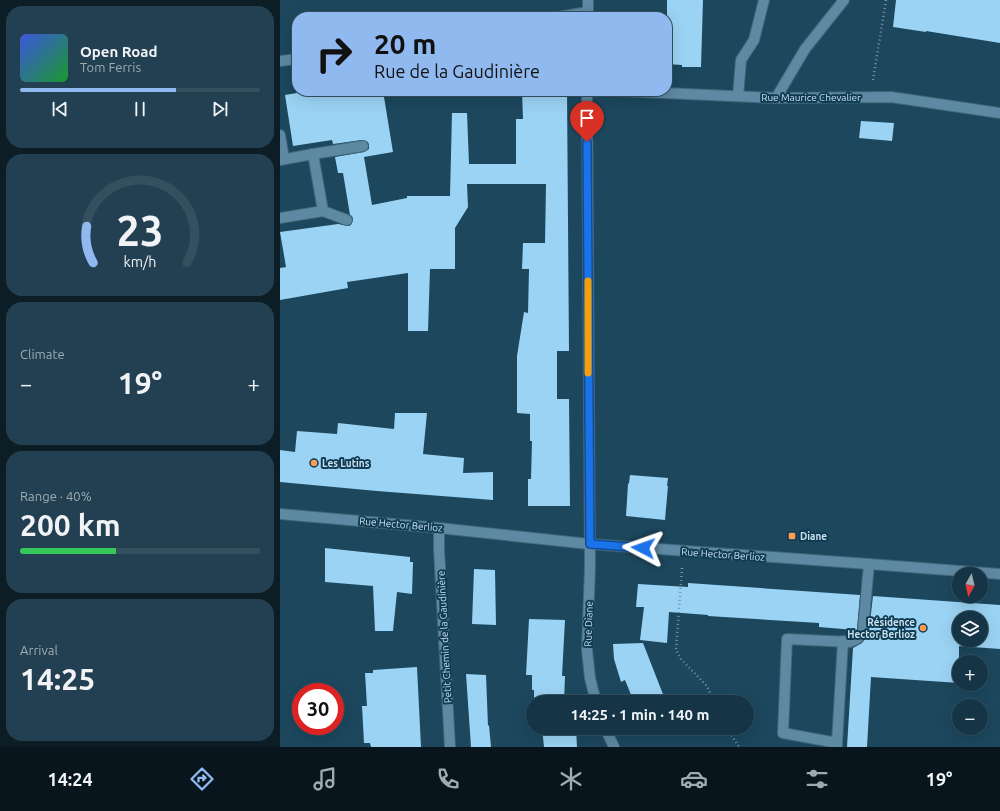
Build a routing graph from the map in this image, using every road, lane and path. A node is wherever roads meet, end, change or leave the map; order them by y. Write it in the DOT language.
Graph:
graph roads {
  1 [pos="588,0"];
  2 [pos="764,0"];
  3 [pos="844,0"];
  4 [pos="886,0"];
  5 [pos="588,12"];
  6 [pos="292,60"];
  7 [pos="280,61"];
  8 [pos="672,93"];
  9 [pos="587,96"];
  10 [pos="738,96"];
  11 [pos="871,97"];
  12 [pos="776,98"];
  13 [pos="1000,112"];
  14 [pos="280,135"];
  15 [pos="363,146"];
  16 [pos="313,154"];
  17 [pos="282,160"];
  18 [pos="323,211"];
  19 [pos="280,218"];
  20 [pos="347,220"];
  21 [pos="280,514"];
  22 [pos="440,528"];
  23 [pos="590,544"];
  24 [pos="682,564"];
  25 [pos="869,564"];
  26 [pos="1000,574"];
  27 [pos="843,642"];
  28 [pos="594,695"];
  29 [pos="711,695"];
  30 [pos="609,735"];
  31 [pos="731,735"];
  32 [pos="837,745"];
  33 [pos="450,747"];
  34 [pos="614,747"];
  35 [pos="739,747"];
  1 -- 5 [label="street"];
  2 -- 10 [label="street"];
  3 -- 12 [label="street"];
  4 -- 11 [label="path"];
  6 -- 7 [label="street"];
  8 -- 10 [label="street, Rue Maurice Chevalier"];
  9 -- 23 [label="street, Rue Diane"];
  10 -- 12 [label="street, Rue Maurice Chevalier"];
  11 -- 12 [label="street, Rue Maurice Chevalier"];
  11 -- 13 [label="street, Rue Maurice Chevalier"];
  14 -- 17 [label="street"];
  15 -- 16 [label="street"];
  16 -- 17 [label="street"];
  16 -- 18 [label="street"];
  18 -- 19 [label="street"];
  18 -- 20 [label="street"];
  21 -- 22 [label="street, Rue Hector Berlioz"];
  22 -- 23 [label="street, Rue Hector Berlioz"];
  22 -- 33 [label="street, Petit Chemin de la Gaudinière"];
  23 -- 25 [label="street, Rue Hector Berlioz"];
  23 -- 28 [label="street, Rue Diane"];
  24 -- 29 [label="path"];
  25 -- 26 [label="street, Rue Hector Berlioz"];
  25 -- 27 [label="street"];
  27 -- 32 [label="street"];
  27 -- 32 [label="street"];
  30 -- 34 [label="street"];
  31 -- 35 [label="path"];
}
